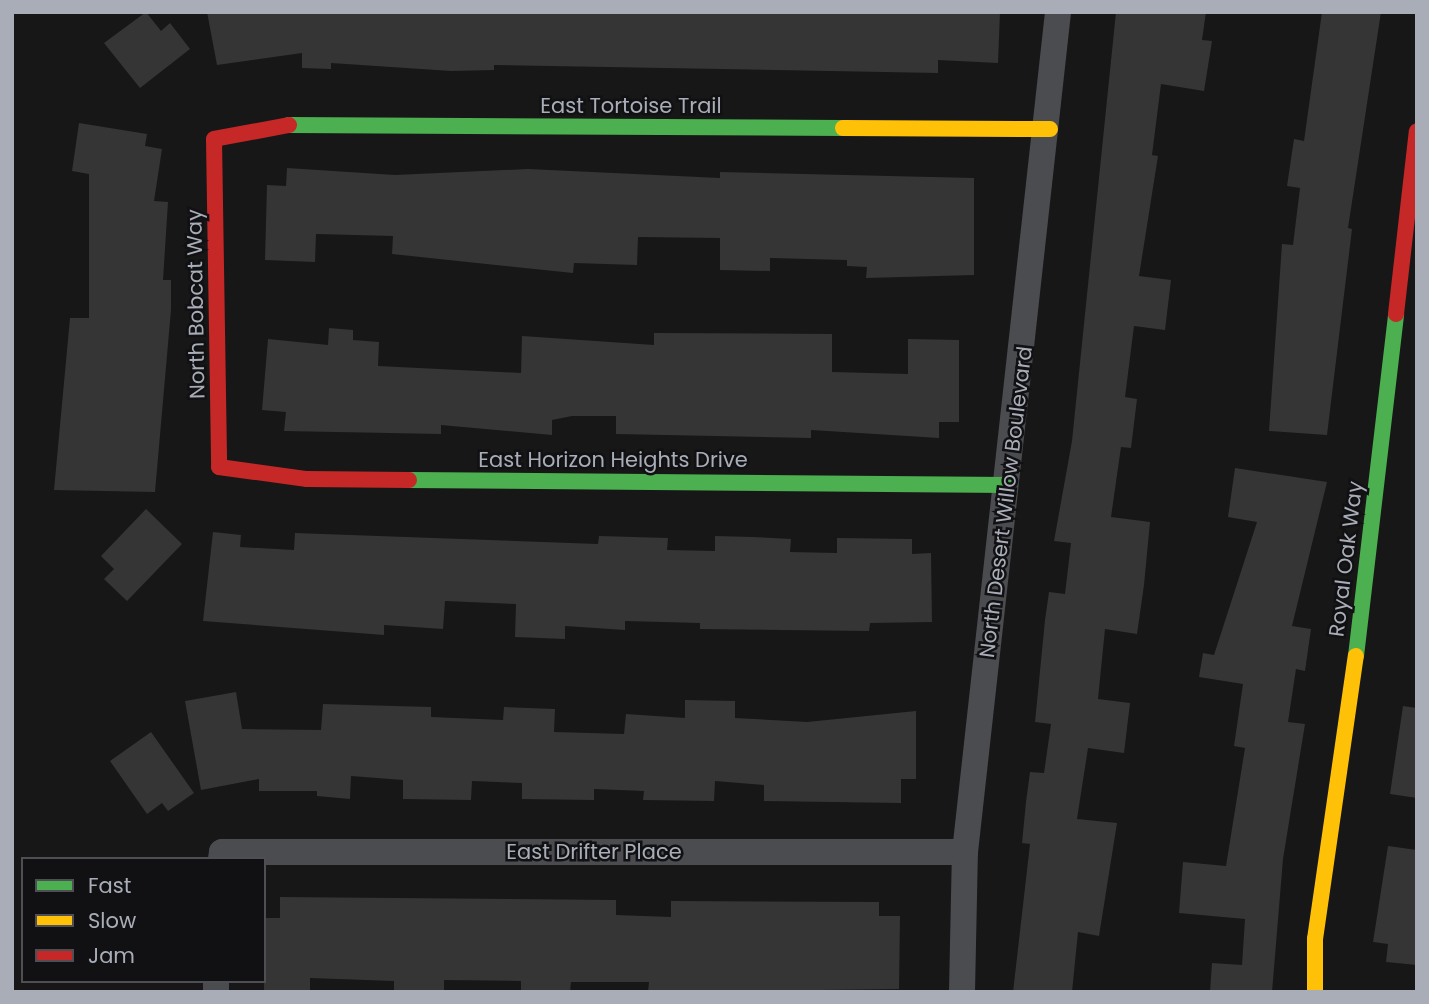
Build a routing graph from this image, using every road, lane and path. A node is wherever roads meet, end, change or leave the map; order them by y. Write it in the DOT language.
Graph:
graph roads {
  1 [pos="1058,12"];
  2 [pos="1050,129"];
  3 [pos="1417,131"];
  4 [pos="214,139"];
  5 [pos="219,467"];
  6 [pos="1008,485"];
  7 [pos="965,852"];
  8 [pos="222,855"];
  9 [pos="962,992"];
  10 [pos="1315,992"];
  1 -- 2 [label="street, North Desert Willow Boulevard"];
  2 -- 4 [label="street, East Tortoise Trail"];
  2 -- 6 [label="street, North Desert Willow Boulevard"];
  3 -- 10 [label="street, Royal Oak Way"];
  4 -- 5 [label="street, North Bobcat Way"];
  5 -- 6 [label="street, East Horizon Heights Drive"];
  6 -- 7 [label="street, North Desert Willow Boulevard"];
  7 -- 8 [label="street, East Drifter Place"];
  7 -- 9 [label="street, North Desert Willow Boulevard"];
}
